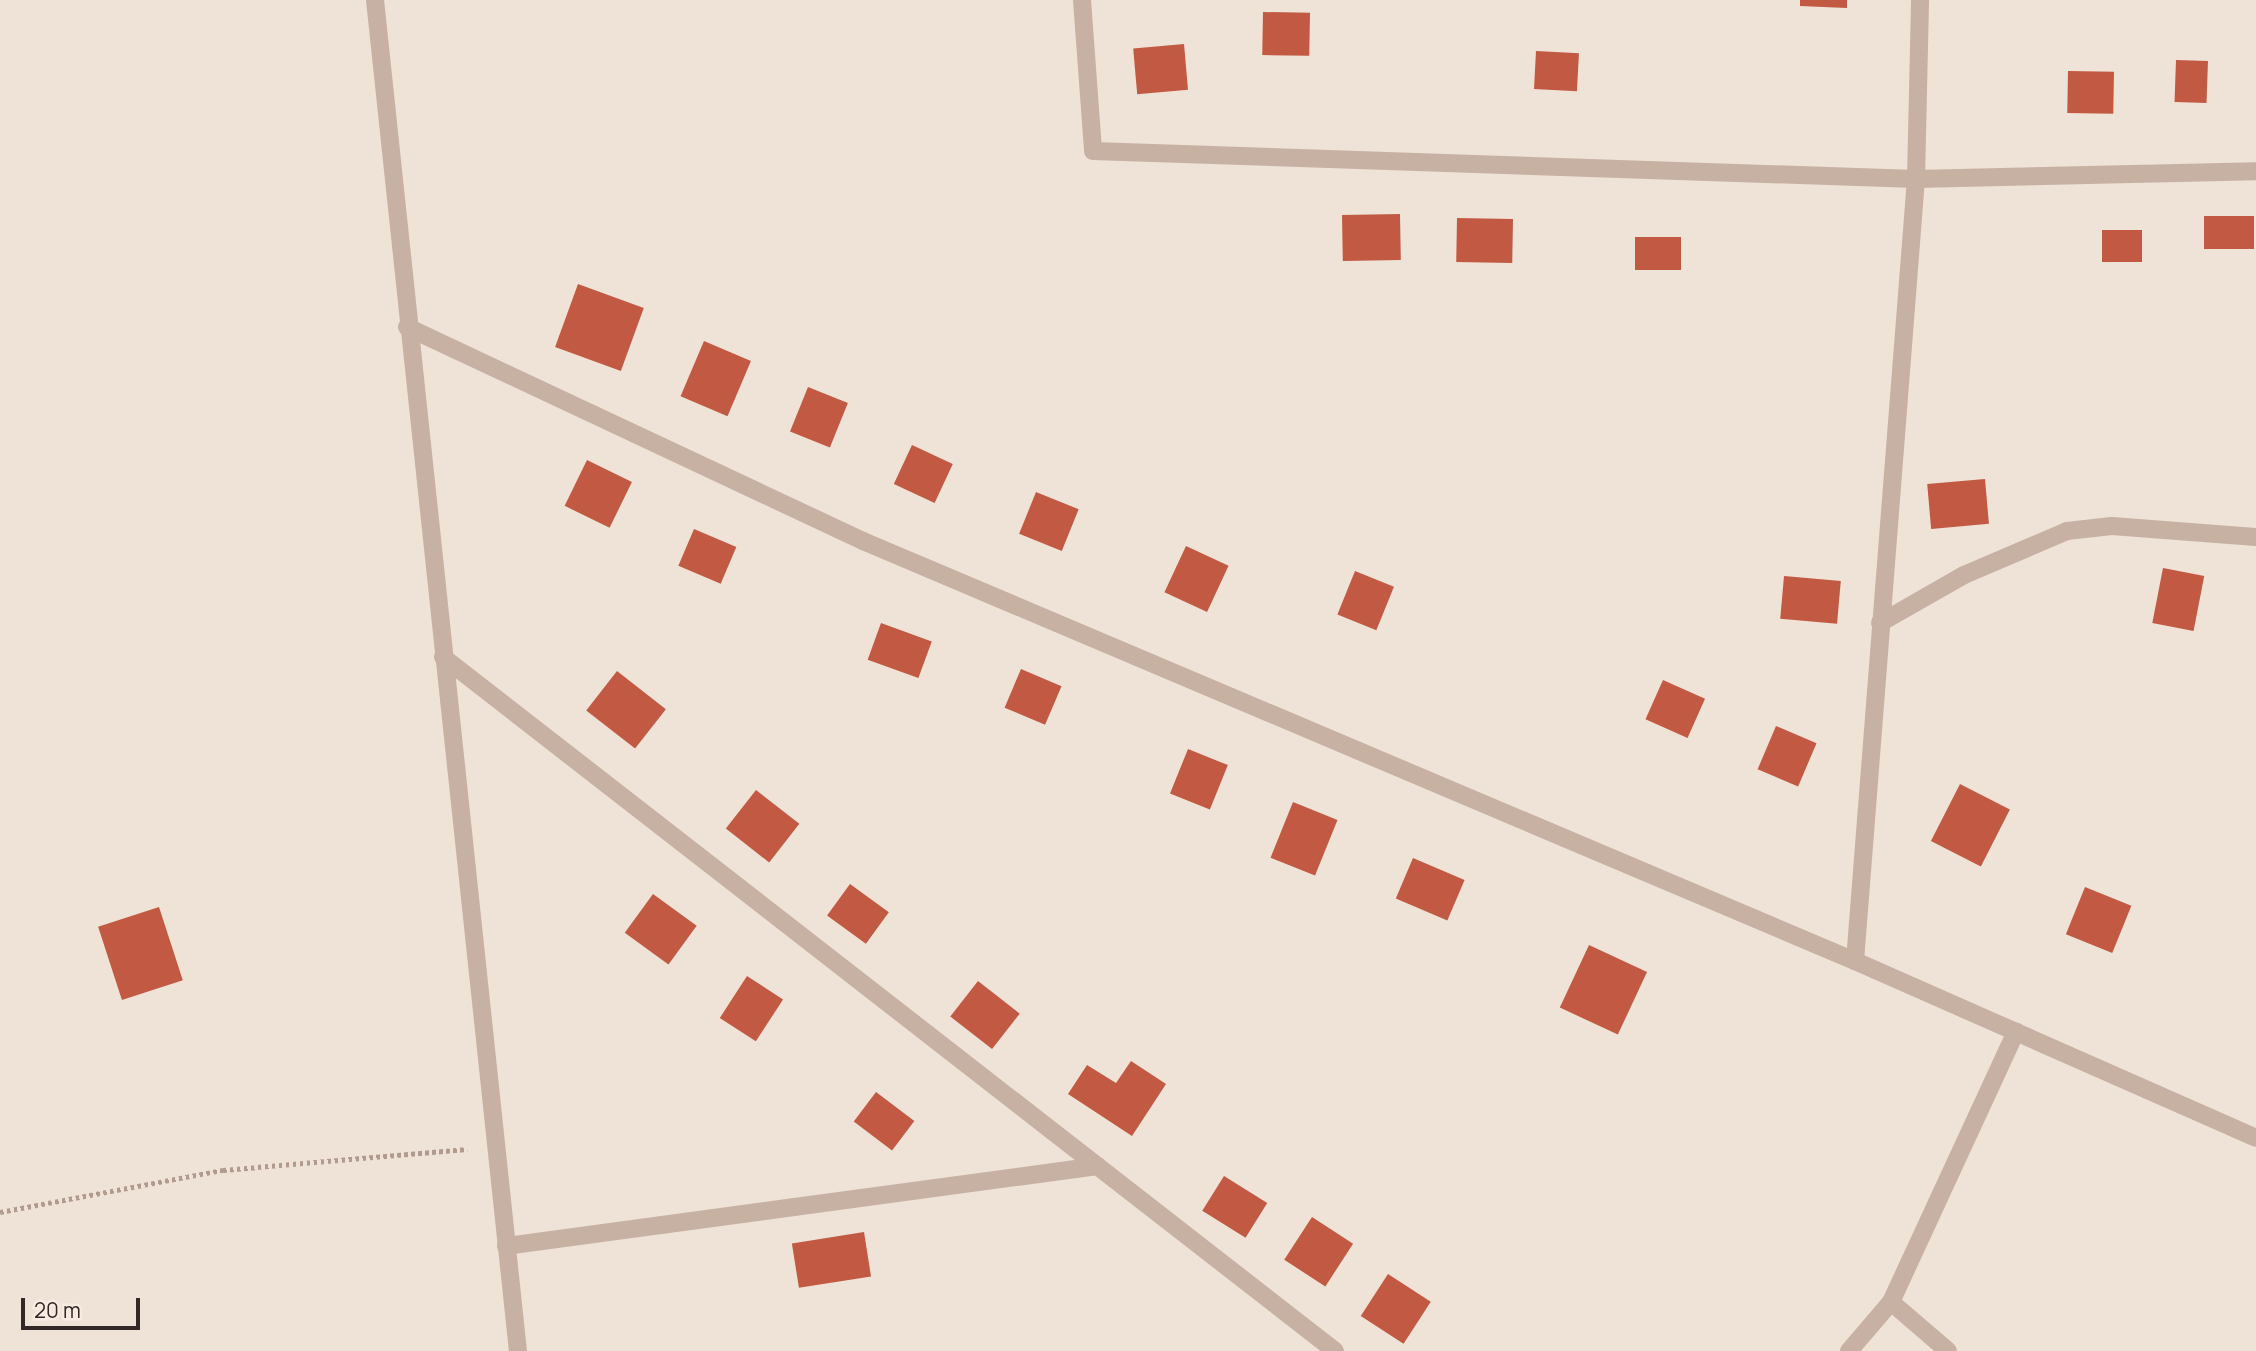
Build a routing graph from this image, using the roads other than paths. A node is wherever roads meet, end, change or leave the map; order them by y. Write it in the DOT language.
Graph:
graph roads {
  1 [pos="375,0"];
  2 [pos="1083,0"];
  3 [pos="1920,0"];
  4 [pos="2256,171"];
  5 [pos="1916,178"];
  6 [pos="407,327"];
  7 [pos="2256,537"];
  8 [pos="1880,623"];
  9 [pos="443,657"];
  10 [pos="1855,961"];
  11 [pos="2016,1032"];
  12 [pos="2256,1138"];
  13 [pos="1097,1166"];
  14 [pos="506,1246"];
  15 [pos="1891,1302"];
  16 [pos="518,1351"];
  17 [pos="1335,1351"];
  18 [pos="1849,1351"];
  19 [pos="1948,1351"];
  1 -- 6 [label="street"];
  2 -- 5 [label="street"];
  3 -- 5 [label="street"];
  4 -- 5 [label="street"];
  5 -- 8 [label="street"];
  6 -- 9 [label="street"];
  6 -- 10 [label="street"];
  7 -- 8 [label="street"];
  8 -- 10 [label="street"];
  9 -- 13 [label="street"];
  9 -- 14 [label="street"];
  10 -- 11 [label="street"];
  11 -- 12 [label="street"];
  11 -- 15 [label="street"];
  13 -- 14 [label="street"];
  13 -- 17 [label="street"];
  14 -- 16 [label="street"];
  15 -- 18 [label="street"];
  15 -- 19 [label="street"];
}
